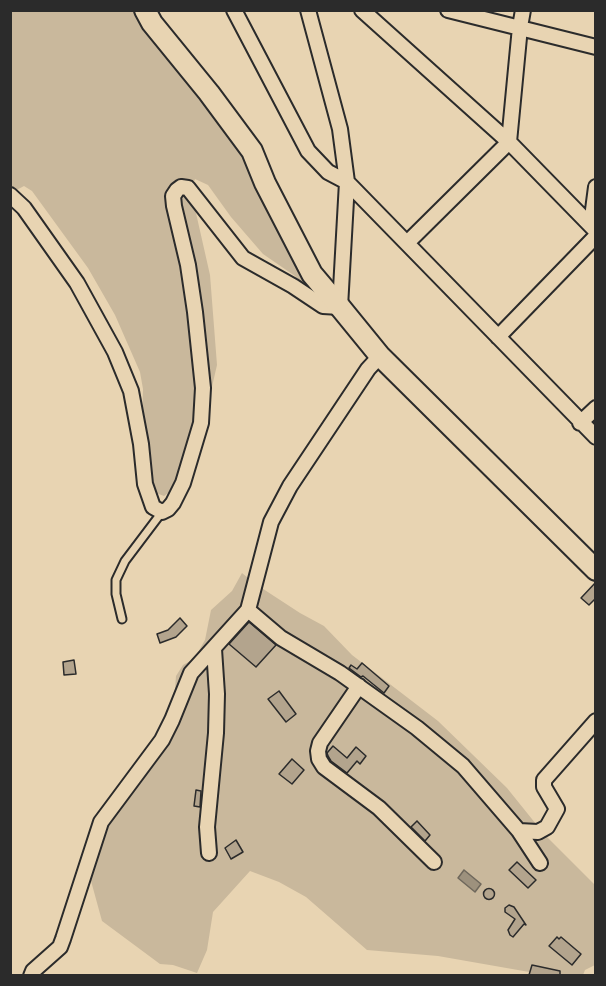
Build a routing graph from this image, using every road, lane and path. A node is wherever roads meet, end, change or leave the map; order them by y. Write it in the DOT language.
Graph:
graph roads {
  1 [pos="146,10"];
  2 [pos="234,10"];
  3 [pos="308,10"];
  4 [pos="362,10"];
  5 [pos="448,10"];
  6 [pos="523,10"];
  7 [pos="520,27"];
  8 [pos="596,47"];
  9 [pos="509,141"];
  10 [pos="347,182"];
  11 [pos="596,187"];
  12 [pos="10,195"];
  13 [pos="596,221"];
  14 [pos="596,231"];
  15 [pos="596,236"];
  16 [pos="407,243"];
  17 [pos="339,308"];
  18 [pos="498,337"];
  19 [pos="380,356"];
  20 [pos="596,408"];
  21 [pos="580,423"];
  22 [pos="596,437"];
  23 [pos="162,512"];
  24 [pos="596,570"];
  25 [pos="248,610"];
  26 [pos="122,619"];
  27 [pos="214,650"];
  28 [pos="359,686"];
  29 [pos="596,721"];
  30 [pos="519,831"];
  31 [pos="210,853"];
  32 [pos="434,862"];
  33 [pos="540,863"];
  34 [pos="31,975"];
  1 -- 17 [label="street"];
  2 -- 10 [label="street"];
  3 -- 10 [label="street"];
  4 -- 9 [label="street"];
  5 -- 7 [label="street"];
  6 -- 7 [label="street"];
  7 -- 8 [label="street"];
  7 -- 9 [label="street"];
  9 -- 14 [label="street"];
  9 -- 16 [label="street"];
  10 -- 16 [label="street"];
  10 -- 17 [label="street"];
  11 -- 13 [label="street"];
  12 -- 23 [label="street"];
  15 -- 18 [label="street"];
  16 -- 18 [label="street"];
  17 -- 19 [label="street"];
  17 -- 23 [label="street"];
  18 -- 21 [label="street"];
  19 -- 24 [label="street"];
  19 -- 25 [label="street"];
  20 -- 21 [label="street"];
  21 -- 22 [label="street"];
  23 -- 26 [label="lane"];
  25 -- 27 [label="street"];
  25 -- 28 [label="street"];
  27 -- 31 [label="street"];
  27 -- 34 [label="street"];
  28 -- 30 [label="street"];
  28 -- 32 [label="street"];
  29 -- 30 [label="street"];
  30 -- 33 [label="street"];
}
